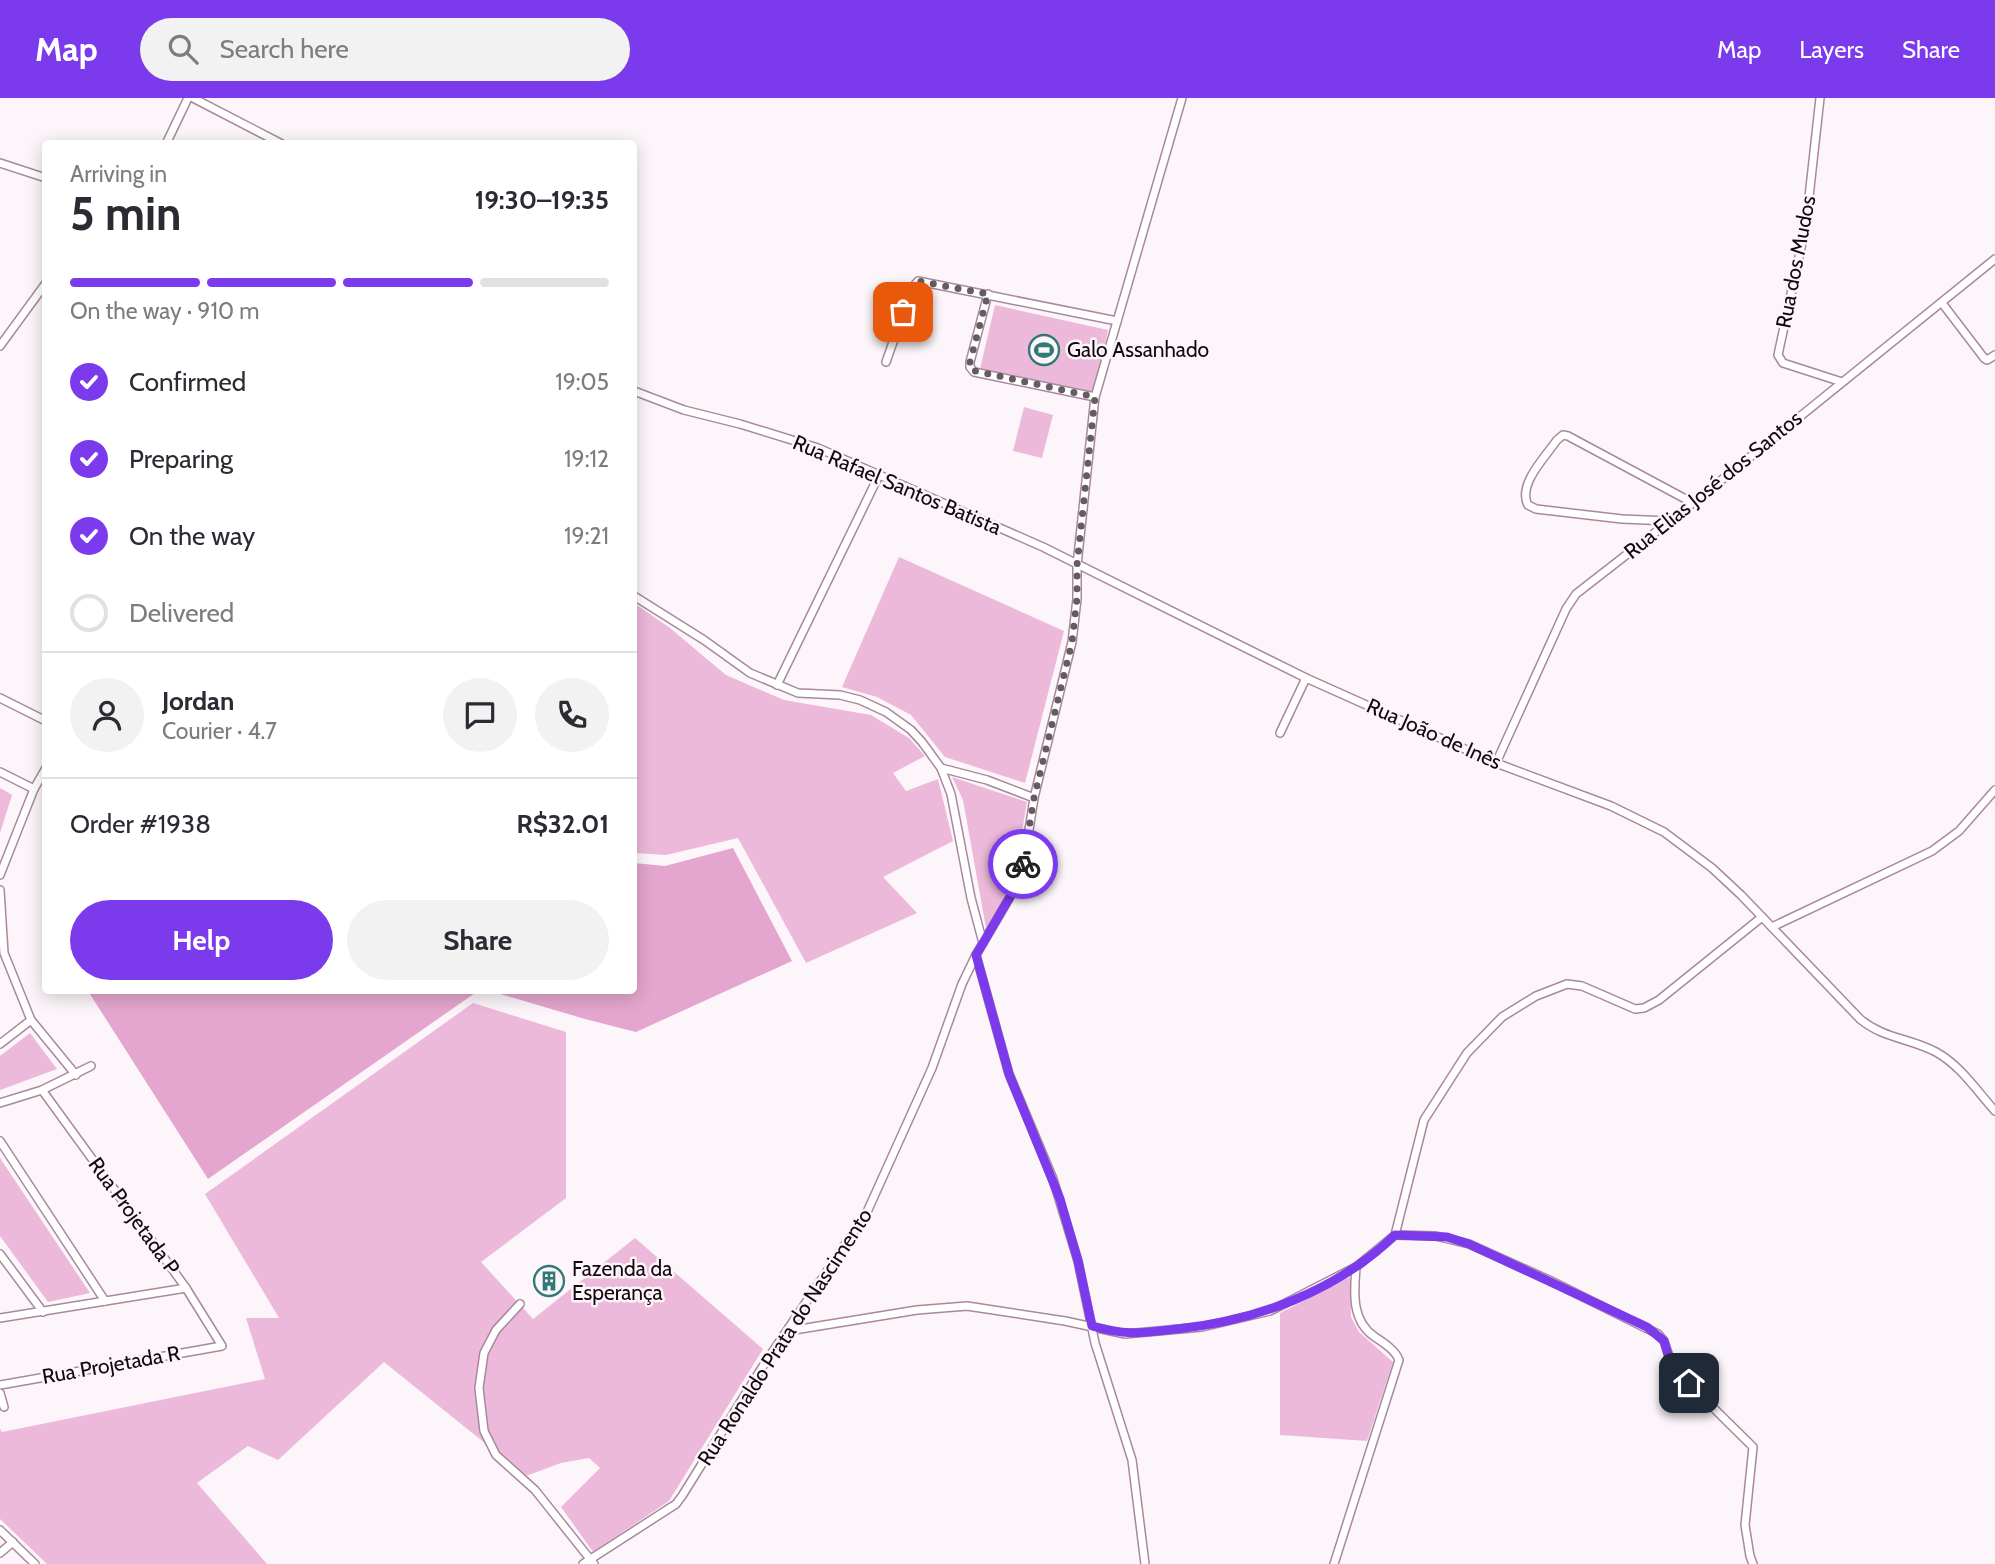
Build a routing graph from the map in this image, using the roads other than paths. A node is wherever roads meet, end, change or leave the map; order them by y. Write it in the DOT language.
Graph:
graph roads {
  1 [pos="188,98"];
  2 [pos="193,98"];
  3 [pos="1182,98"];
  4 [pos="1820,98"];
  5 [pos="168,140"];
  6 [pos="274,140"];
  7 [pos="0,163"];
  8 [pos="42,177"];
  9 [pos="1995,259"];
  10 [pos="42,288"];
  11 [pos="988,294"];
  12 [pos="1942,303"];
  13 [pos="1117,321"];
  14 [pos="0,346"];
  15 [pos="1995,355"];
  16 [pos="886,362"];
  17 [pos="1842,382"];
  18 [pos="637,392"];
  19 [pos="1095,397"];
  20 [pos="879,475"];
  21 [pos="1693,503"];
  22 [pos="1669,521"];
  23 [pos="1077,565"];
  24 [pos="637,598"];
  25 [pos="1306,678"];
  26 [pos="777,685"];
  27 [pos="0,698"];
  28 [pos="42,719"];
  29 [pos="1280,733"];
  30 [pos="1496,763"];
  31 [pos="941,768"];
  32 [pos="0,772"];
  33 [pos="42,775"];
  34 [pos="34,789"];
  35 [pos="1995,790"];
  36 [pos="1034,798"];
  37 [pos="0,875"];
  38 [pos="0,890"];
  39 [pos="1762,917"];
  40 [pos="1772,927"];
  41 [pos="983,943"];
  42 [pos="976,955"];
  43 [pos="31,1020"];
  44 [pos="0,1044"];
  45 [pos="91,1066"];
  46 [pos="76,1075"];
  47 [pos="42,1090"];
  48 [pos="0,1103"];
  49 [pos="1995,1111"];
  50 [pos="0,1141"];
  51 [pos="1395,1235"];
  52 [pos="0,1254"];
  53 [pos="1356,1267"];
  54 [pos="186,1288"];
  55 [pos="105,1301"];
  56 [pos="520,1304"];
  57 [pos="43,1312"];
  58 [pos="0,1318"];
  59 [pos="1092,1326"];
  60 [pos="787,1331"];
  61 [pos="222,1346"];
  62 [pos="0,1385"];
  63 [pos="0,1393"];
  64 [pos="4,1408"];
  65 [pos="0,1530"];
  66 [pos="13,1542"];
  67 [pos="0,1553"];
  68 [pos="592,1562"];
  69 [pos="35,1564"];
  70 [pos="583,1564"];
  71 [pos="1145,1564"];
  72 [pos="1334,1564"];
  73 [pos="1753,1564"];
  1 -- 5 [label="street"];
  2 -- 6 [label="street"];
  3 -- 13 [label="street, Rua Ronaldo Prata do Nascimento"];
  4 -- 17 [label="street, Rua dos Mudos"];
  7 -- 8 [label="street"];
  9 -- 12 [label="street, Rua Elias José dos Santos"];
  10 -- 14 [label="street"];
  11 -- 13 [label="street"];
  11 -- 16 [label="street"];
  11 -- 19 [label="street"];
  12 -- 15 [label="street"];
  12 -- 17 [label="street, Rua Elias José dos Santos"];
  13 -- 19 [label="street, Rua Ronaldo Prata do Nascimento"];
  17 -- 21 [label="street, Rua Elias José dos Santos"];
  18 -- 20 [label="street, Rua Rafael Santos Batista"];
  19 -- 23 [label="street, Rua Ronaldo Prata do Nascimento"];
  20 -- 23 [label="street, Rua Rafael Santos Batista"];
  20 -- 26 [label="street"];
  21 -- 22 [label="street, Rua Elias José dos Santos"];
  21 -- 22 [label="street"];
  22 -- 30 [label="street, Rua Elias José dos Santos"];
  23 -- 25 [label="street, Rua João de Inês"];
  23 -- 36 [label="street, Rua Ronaldo Prata do Nascimento"];
  24 -- 26 [label="street"];
  25 -- 29 [label="street"];
  25 -- 30 [label="street, Rua João de Inês"];
  26 -- 31 [label="street"];
  27 -- 28 [label="street"];
  30 -- 39 [label="street, Rua João de Inês"];
  31 -- 36 [label="street"];
  31 -- 41 [label="street"];
  32 -- 34 [label="street"];
  33 -- 34 [label="street"];
  34 -- 37 [label="street"];
  35 -- 40 [label="street"];
  36 -- 41 [label="street, Rua Ronaldo Prata do Nascimento"];
  38 -- 43 [label="street"];
  39 -- 40 [label="street, Rua João de Inês"];
  39 -- 51 [label="street"];
  40 -- 49 [label="street, Rua João de Inês"];
  41 -- 42 [label="street, Rua Ronaldo Prata do Nascimento"];
  42 -- 59 [label="street"];
  42 -- 60 [label="street, Rua Ronaldo Prata do Nascimento"];
  43 -- 44 [label="street"];
  43 -- 46 [label="street"];
  45 -- 46 [label="street"];
  46 -- 47 [label="street"];
  47 -- 48 [label="street"];
  47 -- 54 [label="street, Rua Projetada P"];
  50 -- 55 [label="street"];
  51 -- 53 [label="street"];
  51 -- 73 [label="street"];
  52 -- 57 [label="street"];
  53 -- 59 [label="street"];
  53 -- 72 [label="street"];
  54 -- 55 [label="street"];
  54 -- 61 [label="street, Rua Projetada P"];
  55 -- 57 [label="street"];
  56 -- 68 [label="street"];
  57 -- 58 [label="street"];
  59 -- 60 [label="street"];
  59 -- 71 [label="street"];
  60 -- 68 [label="street, Rua Ronaldo Prata do Nascimento"];
  61 -- 62 [label="street, Rua Projetada R"];
  63 -- 64 [label="street"];
  65 -- 66 [label="street"];
  66 -- 67 [label="street"];
  66 -- 69 [label="street"];
  68 -- 70 [label="street, Rua Ronaldo Prata do Nascimento"];
}
